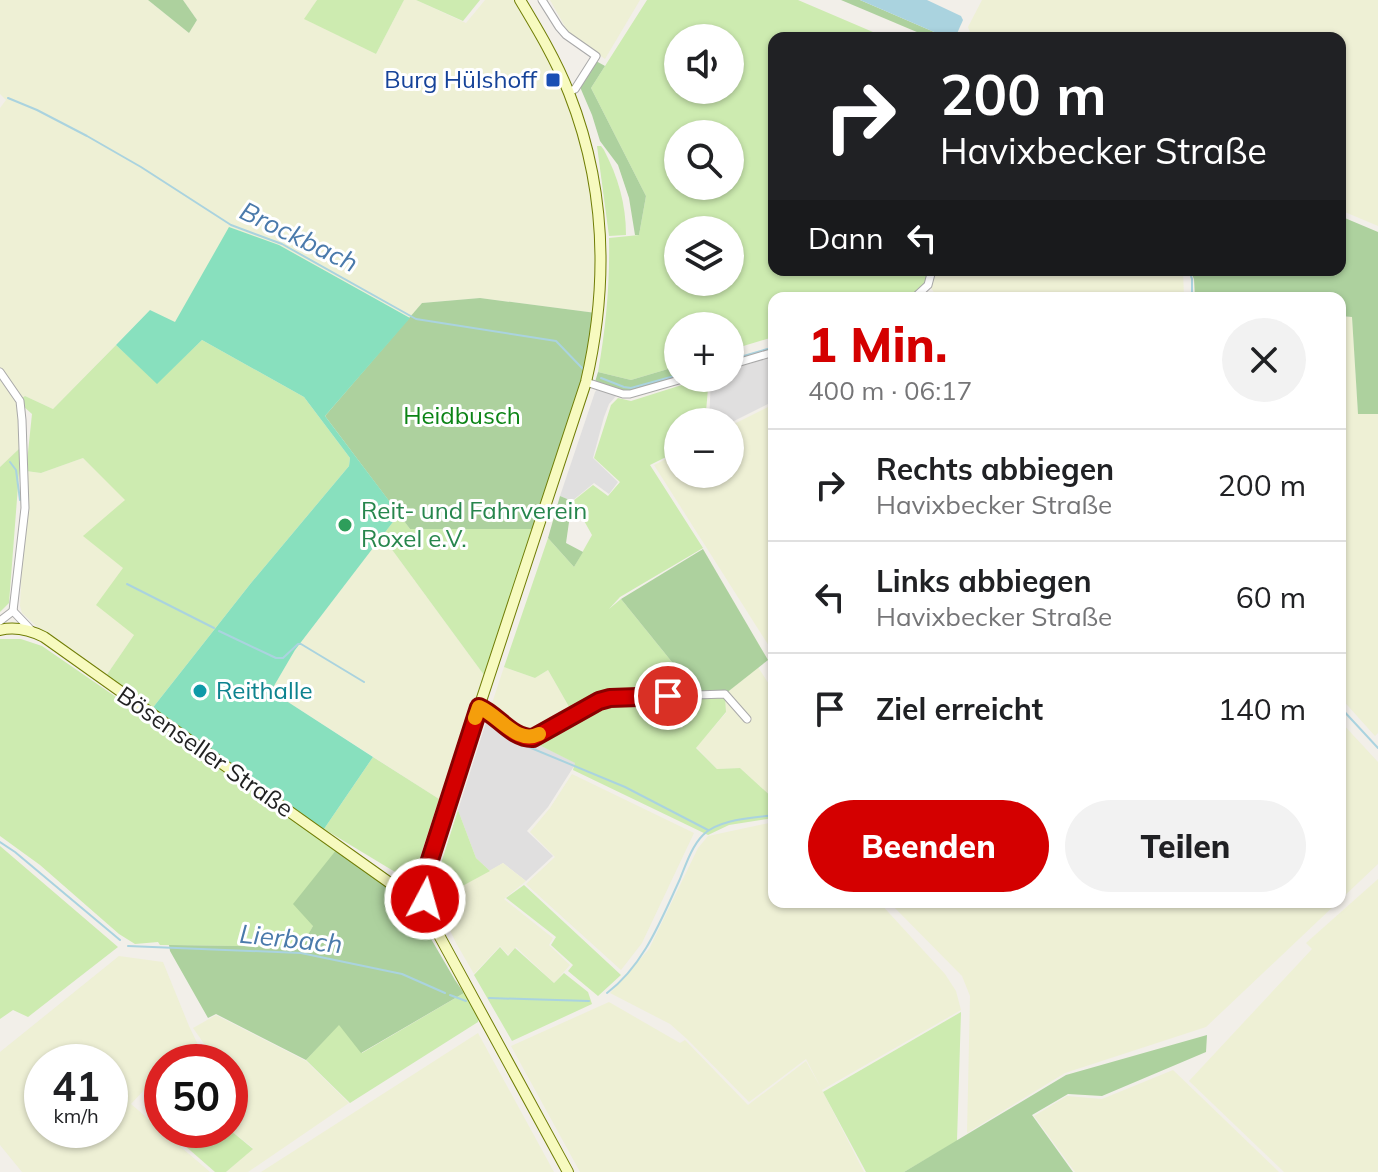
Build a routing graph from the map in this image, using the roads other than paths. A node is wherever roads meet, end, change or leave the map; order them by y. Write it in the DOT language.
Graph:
graph roads {
  1 [pos="520,0"];
  2 [pos="542,0"];
  3 [pos="568,92"];
  4 [pos="768,354"];
  5 [pos="744,361"];
  6 [pos="0,372"];
  7 [pos="586,382"];
  8 [pos="664,384"];
  9 [pos="13,611"];
  10 [pos="0,621"];
  11 [pos="0,630"];
  12 [pos="33,632"];
  13 [pos="479,707"];
  14 [pos="747,719"];
  15 [pos="425,884"];
  16 [pos="404,893"];
  17 [pos="428,910"];
  18 [pos="568,1172"];
  1 -- 3 [label="main road"];
  2 -- 3 [label="street"];
  3 -- 7 [label="main road"];
  4 -- 5 [label="street"];
  6 -- 9 [label="street"];
  7 -- 8 [label="street"];
  7 -- 13 [label="main road"];
  9 -- 10 [label="street"];
  9 -- 12 [label="street"];
  11 -- 12 [label="main road, Bösenseller Straße"];
  12 -- 16 [label="main road, Bösenseller Straße"];
  13 -- 14 [label="street"];
  13 -- 15 [label="main road"];
  15 -- 16 [label="main road"];
  15 -- 17 [label="main road"];
  16 -- 17 [label="main road, Bösenseller Straße"];
  17 -- 18 [label="main road"];
}
